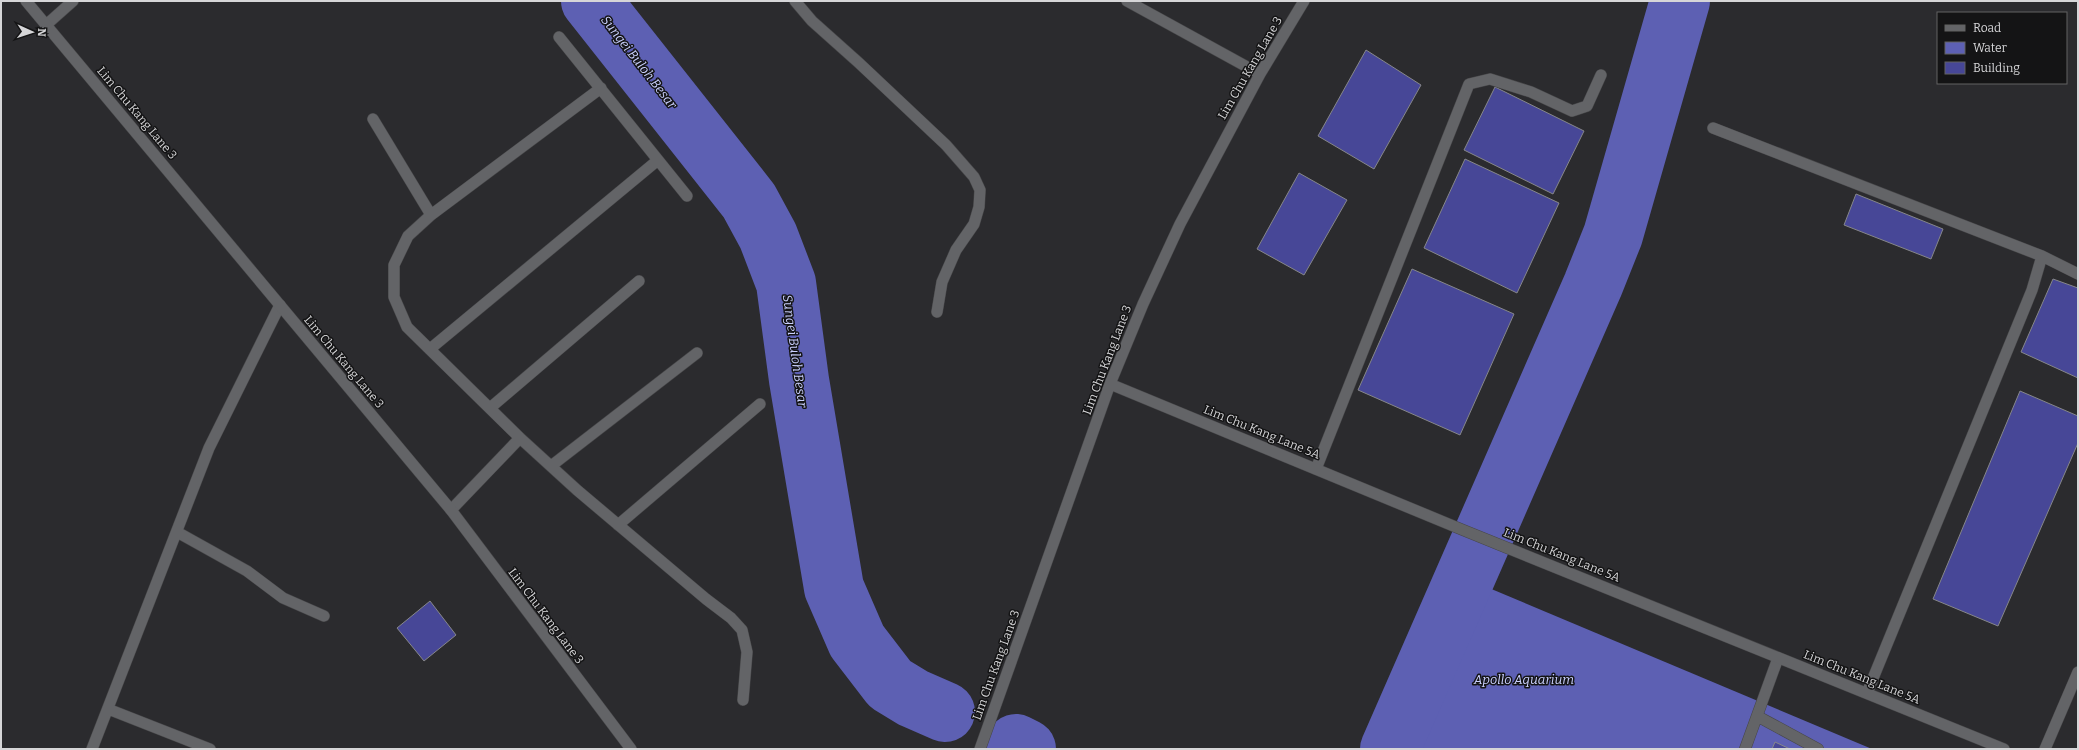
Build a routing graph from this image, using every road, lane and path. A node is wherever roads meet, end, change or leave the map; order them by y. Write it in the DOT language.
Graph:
graph roads {
  1 [pos="26,1"];
  2 [pos="73,1"];
  3 [pos="795,1"];
  4 [pos="1127,1"];
  5 [pos="1304,1"];
  6 [pos="46,25"];
  7 [pos="559,37"];
  8 [pos="1260,74"];
  9 [pos="1601,75"];
  10 [pos="601,88"];
  11 [pos="373,119"];
  12 [pos="1713,128"];
  13 [pos="658,160"];
  14 [pos="687,196"];
  15 [pos="431,215"];
  16 [pos="2042,256"];
  17 [pos="2078,274"];
  18 [pos="639,281"];
  19 [pos="280,305"];
  20 [pos="937,312"];
  21 [pos="430,349"];
  22 [pos="697,353"];
  23 [pos="1110,384"];
  24 [pos="760,404"];
  25 [pos="490,408"];
  26 [pos="520,438"];
  27 [pos="551,466"];
  28 [pos="1316,469"];
  29 [pos="451,510"];
  30 [pos="618,525"];
  31 [pos="177,532"];
  32 [pos="324,616"];
  33 [pos="1778,658"];
  34 [pos="2078,672"];
  35 [pos="1867,693"];
  36 [pos="743,700"];
  37 [pos="108,708"];
  38 [pos="1757,716"];
  39 [pos="92,749"];
  40 [pos="210,749"];
  41 [pos="631,749"];
  42 [pos="980,749"];
  43 [pos="1745,749"];
  44 [pos="1818,749"];
  45 [pos="2004,749"];
  46 [pos="2045,749"];
  1 -- 6 [label="street, Lim Chu Kang Lane 3"];
  2 -- 6 [label="street"];
  3 -- 20 [label="street"];
  4 -- 8 [label="street"];
  5 -- 8 [label="street, Lim Chu Kang Lane 3"];
  6 -- 19 [label="street, Lim Chu Kang Lane 3"];
  7 -- 10 [label="street"];
  8 -- 23 [label="street, Lim Chu Kang Lane 3"];
  9 -- 28 [label="street"];
  10 -- 13 [label="street"];
  10 -- 15 [label="street"];
  11 -- 15 [label="street"];
  12 -- 16 [label="street"];
  13 -- 14 [label="street"];
  13 -- 21 [label="street"];
  15 -- 21 [label="street"];
  16 -- 17 [label="street"];
  16 -- 35 [label="street"];
  18 -- 25 [label="street"];
  19 -- 29 [label="street, Lim Chu Kang Lane 3"];
  19 -- 31 [label="street"];
  21 -- 25 [label="street"];
  22 -- 27 [label="street"];
  23 -- 28 [label="street, Lim Chu Kang Lane 5A"];
  23 -- 42 [label="street, Lim Chu Kang Lane 3"];
  24 -- 30 [label="street"];
  25 -- 26 [label="street"];
  26 -- 27 [label="street"];
  26 -- 29 [label="street"];
  27 -- 30 [label="street"];
  28 -- 33 [label="street, Lim Chu Kang Lane 5A"];
  29 -- 41 [label="street, Lim Chu Kang Lane 3"];
  30 -- 36 [label="street"];
  31 -- 32 [label="street"];
  31 -- 37 [label="street"];
  33 -- 35 [label="street, Lim Chu Kang Lane 5A"];
  33 -- 38 [label="street"];
  34 -- 46 [label="street"];
  35 -- 45 [label="street, Lim Chu Kang Lane 5A"];
  37 -- 39 [label="street"];
  37 -- 40 [label="street"];
  38 -- 43 [label="street"];
  38 -- 44 [label="street"];
}
